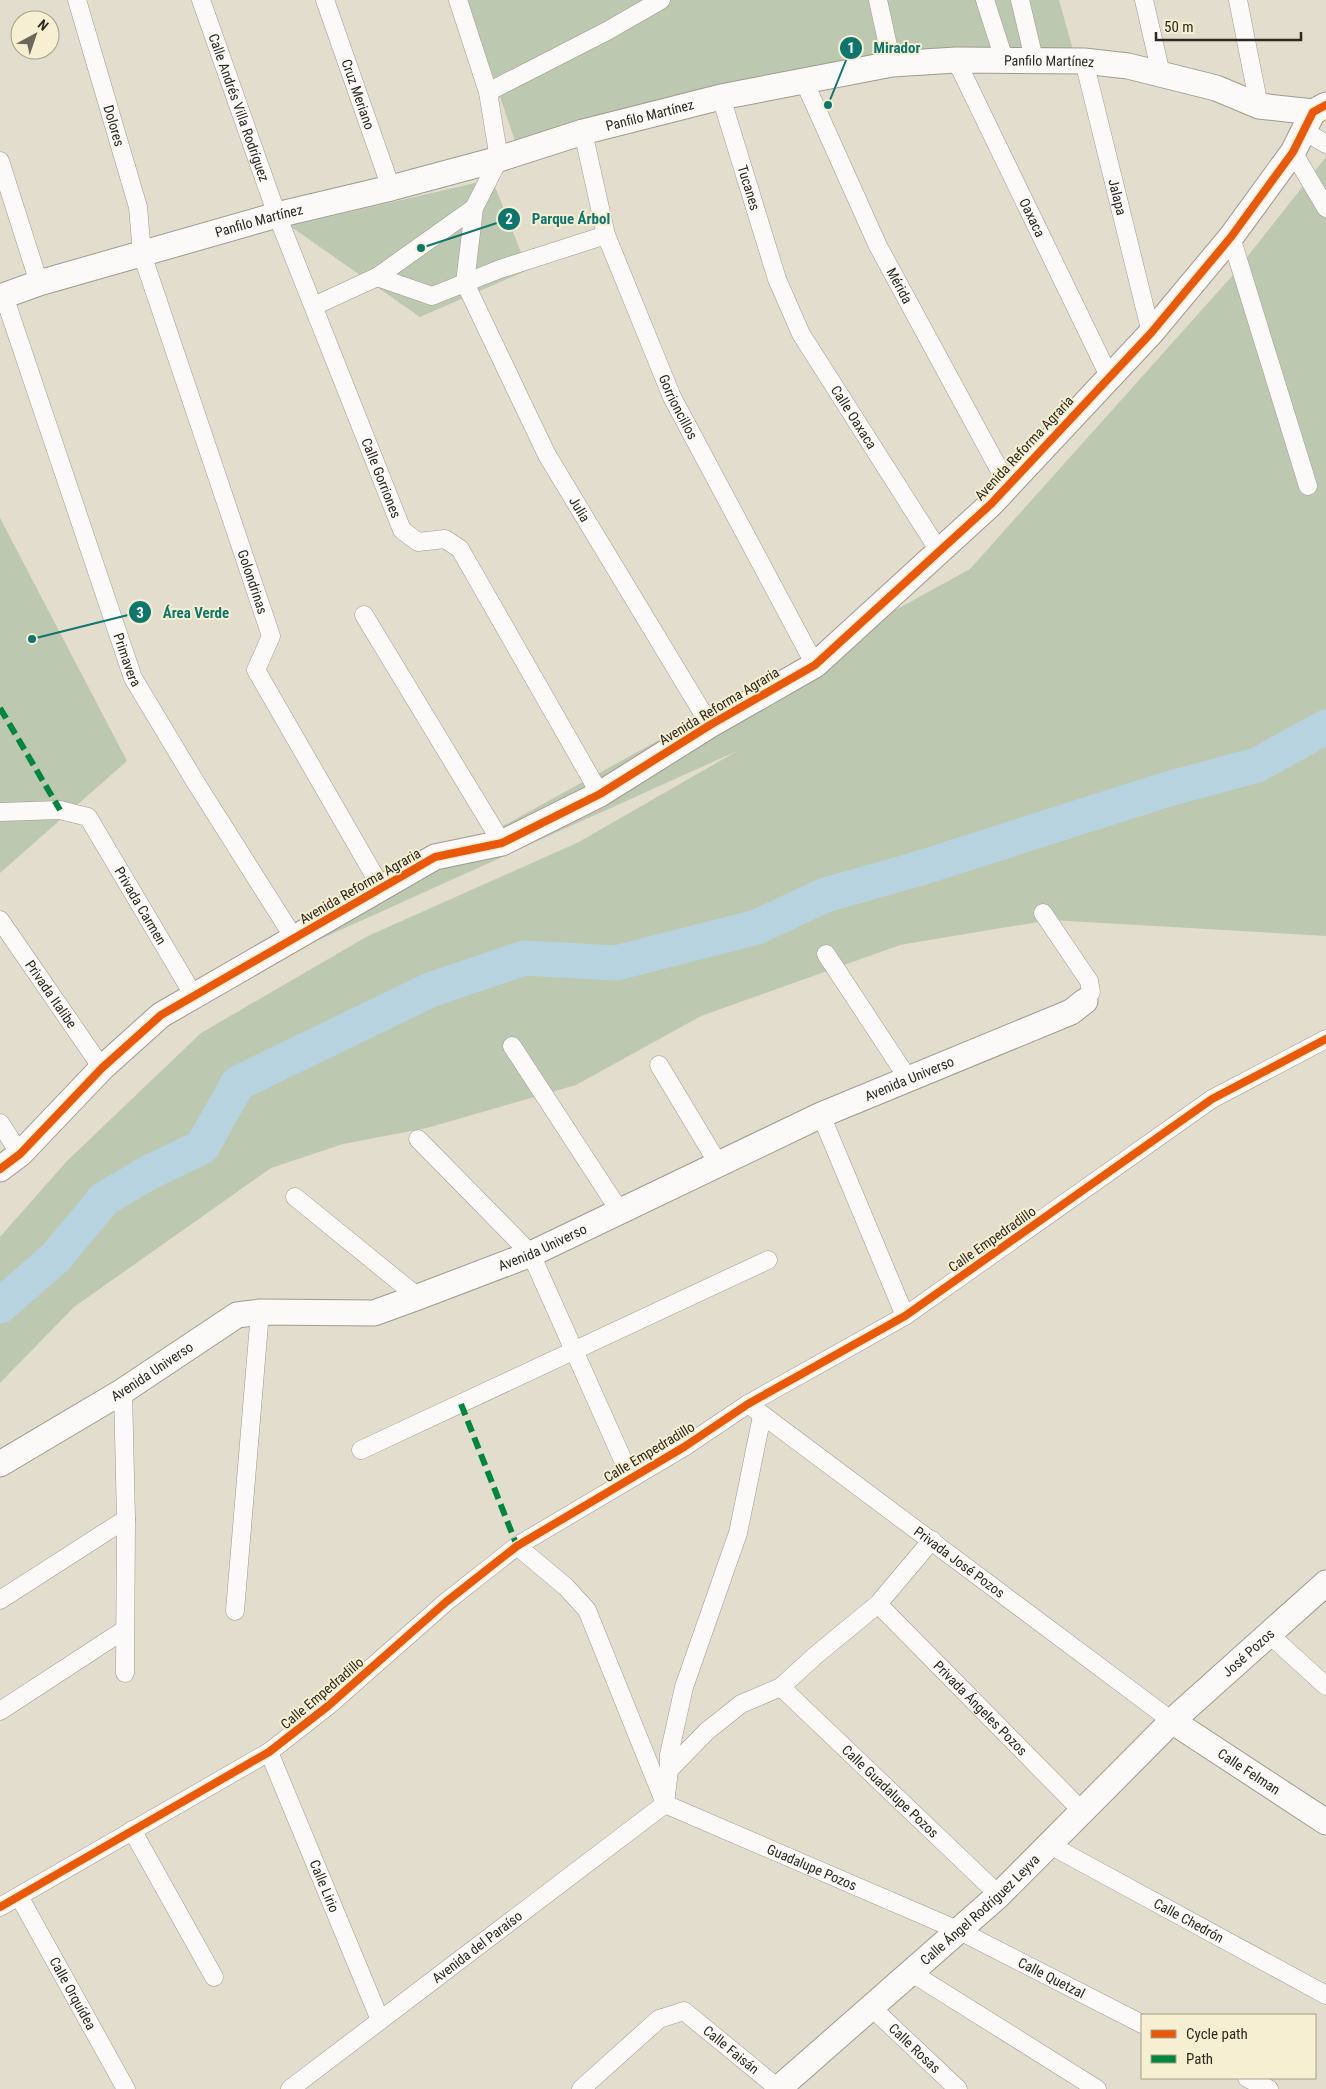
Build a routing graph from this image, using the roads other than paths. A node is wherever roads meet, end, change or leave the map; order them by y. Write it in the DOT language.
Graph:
graph roads {
  1 [pos="77,0"];
  2 [pos="201,0"];
  3 [pos="325,0"];
  4 [pos="458,0"];
  5 [pos="660,0"];
  6 [pos="878,0"];
  7 [pos="985,0"];
  8 [pos="1020,0"];
  9 [pos="1144,0"];
  10 [pos="1238,0"];
  11 [pos="1004,59"];
  12 [pos="1034,59"];
  13 [pos="956,60"];
  14 [pos="1084,61"];
  15 [pos="892,64"];
  16 [pos="1161,74"];
  17 [pos="804,80"];
  18 [pos="488,92"];
  19 [pos="721,97"];
  20 [pos="1259,106"];
  21 [pos="1309,125"];
  22 [pos="583,132"];
  23 [pos="1326,144"];
  24 [pos="498,159"];
  25 [pos="0,161"];
  26 [pos="391,188"];
  27 [pos="474,208"];
  28 [pos="1326,208"];
  29 [pos="277,215"];
  30 [pos="606,235"];
  31 [pos="1231,237"];
  32 [pos="142,254"];
  33 [pos="377,277"];
  34 [pos="777,279"];
  35 [pos="39,283"];
  36 [pos="465,283"];
  37 [pos="2,296"];
  38 [pos="314,306"];
  39 [pos="1152,333"];
  40 [pos="1109,376"];
  41 [pos="1007,484"];
  42 [pos="1308,486"];
  43 [pos="939,551"];
  44 [pos="364,615"];
  45 [pos="815,665"];
  46 [pos="710,725"];
  47 [pos="600,794"];
  48 [pos="0,812"];
  49 [pos="502,843"];
  50 [pos="381,887"];
  51 [pos="1043,913"];
  52 [pos="0,920"];
  53 [pos="294,938"];
  54 [pos="826,954"];
  55 [pos="194,996"];
  56 [pos="1086,1001"];
  57 [pos="1326,1039"];
  58 [pos="512,1046"];
  59 [pos="659,1065"];
  60 [pos="102,1068"];
  61 [pos="909,1080"];
  62 [pos="821,1115"];
  63 [pos="0,1123"];
  64 [pos="418,1139"];
  65 [pos="6,1163"];
  66 [pos="718,1164"];
  67 [pos="295,1196"];
  68 [pos="621,1212"];
  69 [pos="530,1254"];
  70 [pos="768,1260"];
  71 [pos="418,1297"];
  72 [pos="260,1312"];
  73 [pos="905,1316"];
  74 [pos="573,1352"];
  75 [pos="123,1391"];
  76 [pos="748,1404"];
  77 [pos="762,1416"];
  78 [pos="361,1450"];
  79 [pos="0,1464"];
  80 [pos="630,1478"];
  81 [pos="126,1519"];
  82 [pos="932,1540"];
  83 [pos="517,1546"];
  84 [pos="1326,1583"];
  85 [pos="0,1600"];
  86 [pos="878,1604"];
  87 [pos="235,1611"];
  88 [pos="124,1630"];
  89 [pos="1270,1635"];
  90 [pos="124,1673"];
  91 [pos="1326,1686"];
  92 [pos="781,1687"];
  93 [pos="0,1711"];
  94 [pos="1172,1721"];
  95 [pos="269,1752"];
  96 [pos="669,1770"];
  97 [pos="665,1804"];
  98 [pos="1084,1812"];
  99 [pos="1326,1822"];
  100 [pos="132,1830"];
  101 [pos="1050,1845"];
  102 [pos="999,1895"];
  103 [pos="20,1898"];
  104 [pos="0,1907"];
  105 [pos="960,1931"];
  106 [pos="912,1972"];
  107 [pos="214,1977"];
  108 [pos="1326,1995"];
  109 [pos="872,2007"];
  110 [pos="380,2020"];
  111 [pos="1141,2023"];
  112 [pos="1249,2079"];
  113 [pos="126,2089"];
  114 [pos="290,2089"];
  115 [pos="581,2089"];
  116 [pos="778,2089"];
  117 [pos="958,2089"];
  118 [pos="1097,2089"];
  119 [pos="1269,2089"];
  1 -- 32 [label="street, Dolores"];
  2 -- 29 [label="street, Calle Andrés Villa Rodríguez"];
  3 -- 26 [label="street, Cruz Meriano"];
  4 -- 18 [label="street"];
  5 -- 18 [label="street"];
  6 -- 15 [label="street"];
  7 -- 11 [label="street"];
  8 -- 12 [label="street"];
  9 -- 16 [label="street"];
  10 -- 20 [label="street"];
  11 -- 12 [label="street, Panfilo Martínez"];
  11 -- 13 [label="street, Panfilo Martínez"];
  12 -- 14 [label="street, Panfilo Martínez"];
  13 -- 15 [label="street, Panfilo Martínez"];
  13 -- 40 [label="street, Oaxaca"];
  14 -- 16 [label="street, Panfilo Martínez"];
  14 -- 39 [label="street, Jalapa"];
  15 -- 17 [label="street, Panfilo Martínez"];
  16 -- 20 [label="street, Panfilo Martínez"];
  17 -- 19 [label="street, Panfilo Martínez"];
  17 -- 41 [label="street, Mérida"];
  18 -- 24 [label="street"];
  19 -- 22 [label="street, Panfilo Martínez"];
  19 -- 34 [label="street, Tucanes"];
  20 -- 21 [label="street, Panfilo Martínez"];
  21 -- 23 [label="street"];
  21 -- 28 [label="street"];
  21 -- 31 [label="street, Avenida Reforma Agraria"];
  22 -- 24 [label="street, Panfilo Martínez"];
  22 -- 30 [label="street, Gorrioncillos"];
  24 -- 26 [label="street, Panfilo Martínez"];
  24 -- 27 [label="street"];
  25 -- 35 [label="street"];
  26 -- 29 [label="street, Panfilo Martínez"];
  27 -- 33 [label="street"];
  27 -- 36 [label="street"];
  29 -- 32 [label="street, Panfilo Martínez"];
  29 -- 38 [label="street, Calle Gorriones"];
  30 -- 36 [label="street"];
  30 -- 45 [label="street, Gorrioncillos"];
  31 -- 39 [label="street, Avenida Reforma Agraria"];
  31 -- 42 [label="street"];
  32 -- 35 [label="street, Panfilo Martínez"];
  32 -- 50 [label="street, Golondrinas"];
  33 -- 36 [label="street"];
  33 -- 38 [label="street"];
  34 -- 43 [label="street, Calle Oaxaca"];
  35 -- 37 [label="street, Panfilo Martínez"];
  36 -- 46 [label="street, Julia"];
  37 -- 53 [label="street, Primavera"];
  38 -- 47 [label="street, Calle Gorriones"];
  39 -- 40 [label="street, Avenida Reforma Agraria"];
  40 -- 41 [label="street, Avenida Reforma Agraria"];
  41 -- 43 [label="street, Avenida Reforma Agraria"];
  43 -- 45 [label="street, Avenida Reforma Agraria"];
  44 -- 49 [label="street"];
  45 -- 46 [label="street, Avenida Reforma Agraria"];
  46 -- 47 [label="street, Avenida Reforma Agraria"];
  47 -- 49 [label="street, Avenida Reforma Agraria"];
  48 -- 55 [label="street, Privada Carmen"];
  49 -- 50 [label="street, Avenida Reforma Agraria"];
  50 -- 53 [label="street, Avenida Reforma Agraria"];
  51 -- 56 [label="street"];
  52 -- 60 [label="street, Privada Italibe"];
  53 -- 55 [label="street, Avenida Reforma Agraria"];
  54 -- 61 [label="street"];
  55 -- 60 [label="street, Avenida Reforma Agraria"];
  56 -- 61 [label="street, Avenida Universo"];
  57 -- 73 [label="street, Calle Empedradillo"];
  58 -- 68 [label="street"];
  59 -- 66 [label="street"];
  60 -- 65 [label="street, Avenida Reforma Agraria"];
  61 -- 62 [label="street, Avenida Universo"];
  62 -- 66 [label="street, Avenida Universo"];
  62 -- 73 [label="street"];
  63 -- 65 [label="street"];
  64 -- 69 [label="street"];
  66 -- 68 [label="street, Avenida Universo"];
  67 -- 71 [label="street"];
  68 -- 69 [label="street, Avenida Universo"];
  69 -- 71 [label="street, Avenida Universo"];
  69 -- 74 [label="street"];
  70 -- 74 [label="street"];
  71 -- 72 [label="street, Avenida Universo"];
  72 -- 75 [label="street, Avenida Universo"];
  72 -- 87 [label="street"];
  73 -- 76 [label="street, Calle Empedradillo"];
  74 -- 78 [label="street"];
  74 -- 80 [label="street"];
  75 -- 79 [label="street, Avenida Universo"];
  75 -- 81 [label="street"];
  76 -- 77 [label="street, Privada José Pozos"];
  76 -- 80 [label="street, Calle Empedradillo"];
  77 -- 82 [label="street, Privada José Pozos"];
  77 -- 96 [label="street"];
  80 -- 83 [label="street, Calle Empedradillo"];
  81 -- 85 [label="street"];
  81 -- 88 [label="street"];
  82 -- 86 [label="street"];
  82 -- 94 [label="street, Privada José Pozos"];
  83 -- 95 [label="street, Calle Empedradillo"];
  83 -- 97 [label="street"];
  84 -- 89 [label="street, José Pozos"];
  86 -- 92 [label="street"];
  86 -- 98 [label="street, Privada Ángeles Pozos"];
  88 -- 90 [label="street"];
  88 -- 93 [label="street"];
  89 -- 91 [label="street"];
  89 -- 94 [label="street, José Pozos"];
  92 -- 96 [label="street"];
  92 -- 102 [label="street, Calle Guadalupe Pozos"];
  94 -- 98 [label="street, Calle Ángel Rodríguez Leyva"];
  94 -- 99 [label="street, Calle Felman"];
  95 -- 100 [label="street, Calle Empedradillo"];
  95 -- 110 [label="street, Calle Lirio"];
  96 -- 97 [label="street"];
  97 -- 105 [label="street, Guadalupe Pozos"];
  97 -- 110 [label="street, Avenida del Paraíso"];
  98 -- 101 [label="street, Calle Ángel Rodríguez Leyva"];
  100 -- 103 [label="street, Calle Empedradillo"];
  100 -- 107 [label="street"];
  101 -- 102 [label="street, Calle Ángel Rodríguez Leyva"];
  101 -- 108 [label="street, Calle Chedrón"];
  102 -- 105 [label="street, Calle Ángel Rodríguez Leyva"];
  103 -- 104 [label="street, Calle Empedradillo"];
  103 -- 113 [label="street, Calle Orquídea"];
  105 -- 106 [label="street, Calle Ángel Rodríguez Leyva"];
  105 -- 111 [label="street, Calle Quetzal"];
  106 -- 109 [label="street, Calle Ángel Rodríguez Leyva"];
  106 -- 118 [label="street"];
  109 -- 116 [label="street, Calle Ángel Rodríguez Leyva"];
  109 -- 117 [label="street, Calle Rosas"];
  110 -- 114 [label="street, Avenida del Paraíso"];
  112 -- 119 [label="street"];
  115 -- 116 [label="street, Calle Faisán"];
}
